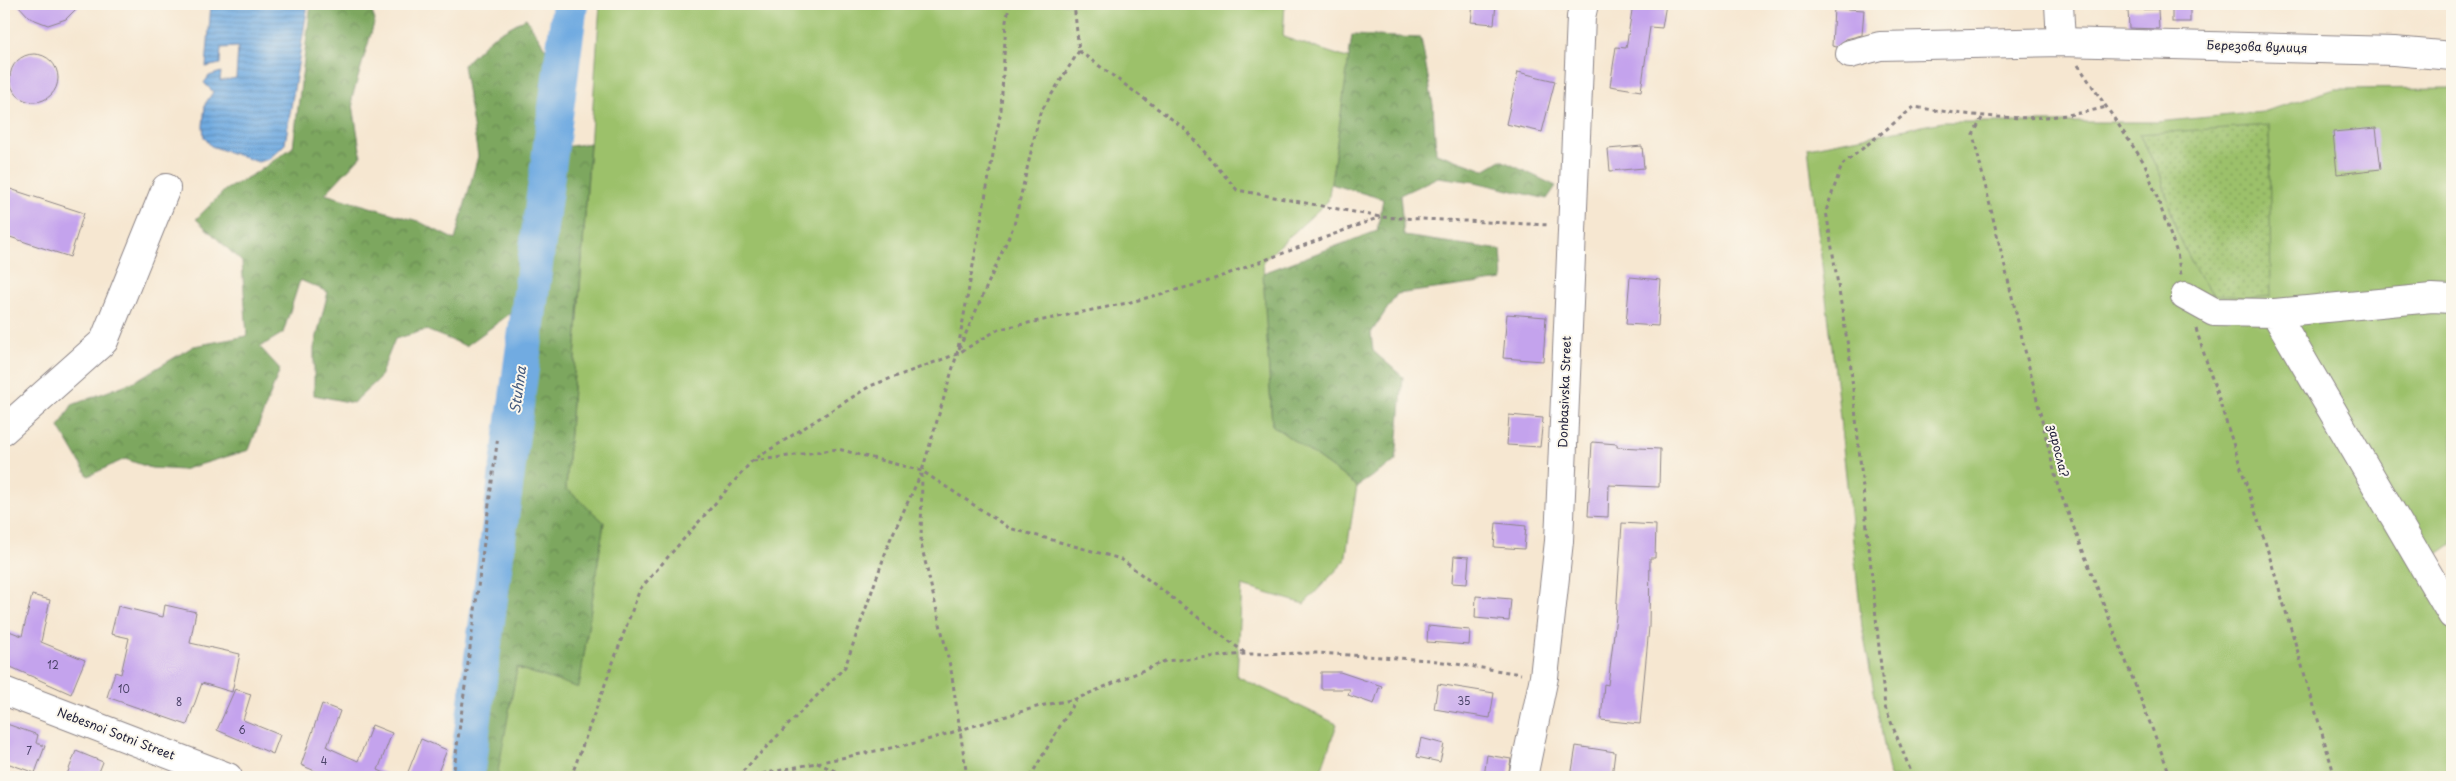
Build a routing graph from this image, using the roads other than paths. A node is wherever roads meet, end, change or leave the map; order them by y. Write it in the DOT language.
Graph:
graph roads {
  1 [pos="1584,4"];
  2 [pos="2059,4"];
  3 [pos="2061,42"];
  4 [pos="1850,54"];
  5 [pos="2452,56"];
  6 [pos="166,188"];
  7 [pos="2185,296"];
  8 [pos="2452,299"];
  9 [pos="2275,313"];
  10 [pos="4,430"];
  11 [pos="2452,615"];
  12 [pos="4,691"];
  13 [pos="228,777"];
  14 [pos="1523,777"];
  1 -- 14 [label="street, Donbasivska Street"];
  2 -- 3 [label="street"];
  3 -- 4 [label="street, Березова вулиця"];
  3 -- 5 [label="street, Березова вулиця"];
  6 -- 10 [label="street"];
  7 -- 9 [label="street"];
  8 -- 9 [label="street"];
  9 -- 11 [label="street"];
  12 -- 13 [label="street, Nebesnoi Sotni Street"];
}
